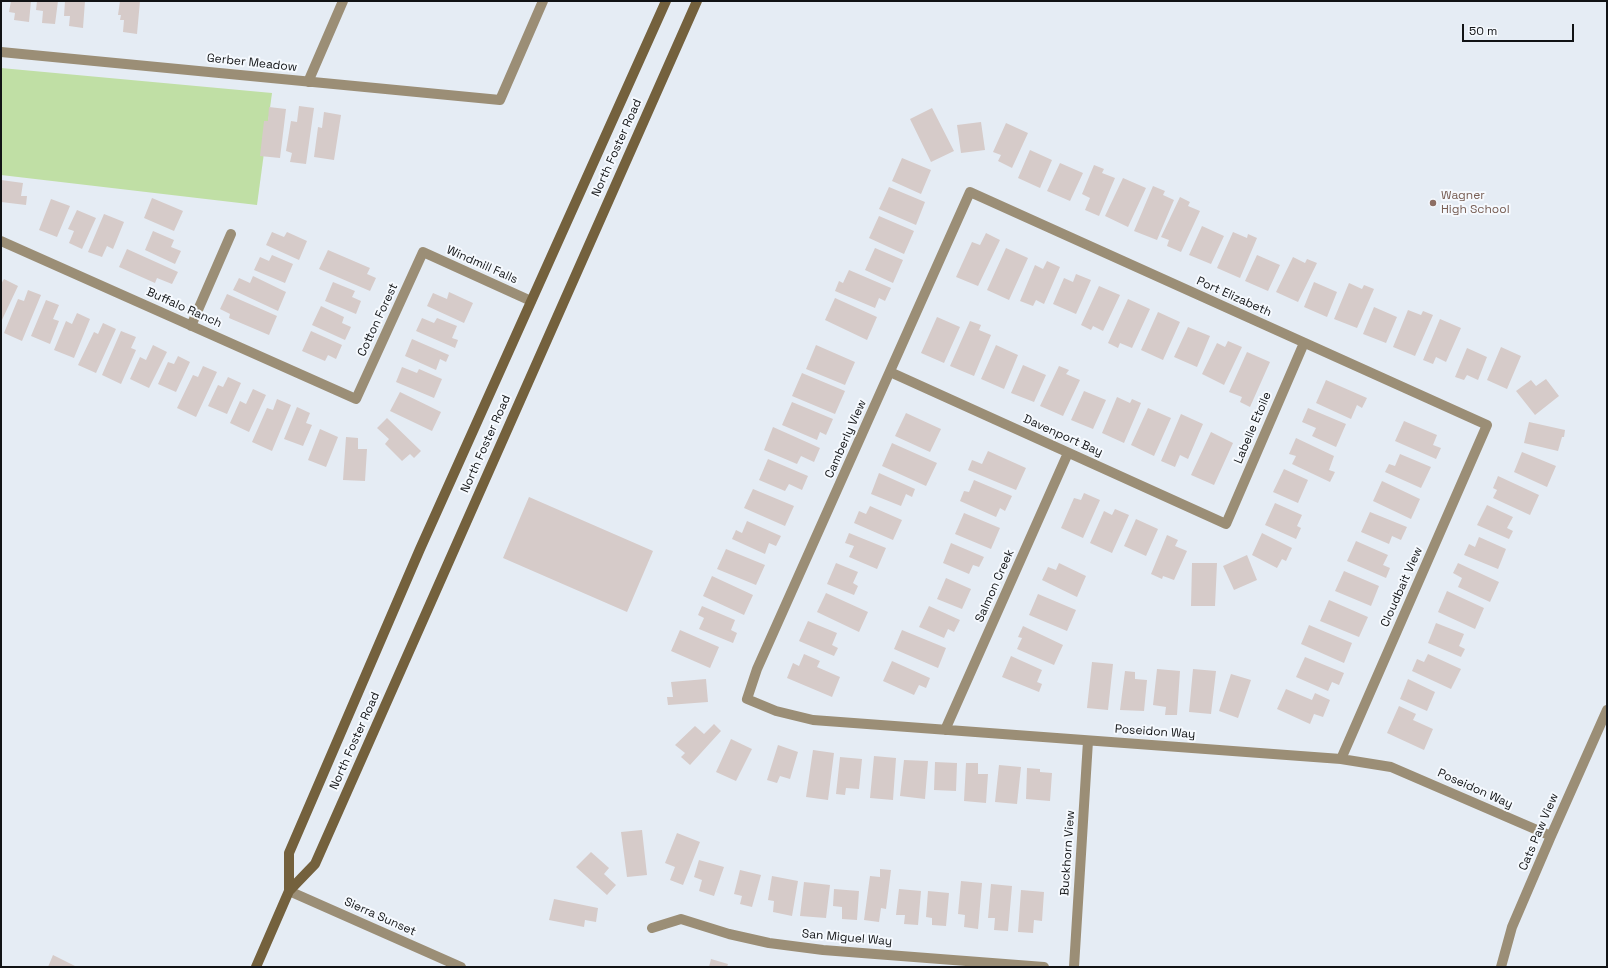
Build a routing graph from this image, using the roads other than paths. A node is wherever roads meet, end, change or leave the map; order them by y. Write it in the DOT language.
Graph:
graph roads {
  1 [pos="343,1"];
  2 [pos="544,1"];
  3 [pos="666,1"];
  4 [pos="697,1"];
  5 [pos="1,52"];
  6 [pos="308,82"];
  7 [pos="970,192"];
  8 [pos="232,234"];
  9 [pos="1,241"];
  10 [pos="423,252"];
  11 [pos="531,301"];
  12 [pos="191,326"];
  13 [pos="1304,343"];
  14 [pos="890,372"];
  15 [pos="356,399"];
  16 [pos="1488,426"];
  17 [pos="1068,453"];
  18 [pos="1226,524"];
  19 [pos="747,699"];
  20 [pos="1607,710"];
  21 [pos="945,730"];
  22 [pos="1088,741"];
  23 [pos="1341,759"];
  24 [pos="1550,836"];
  25 [pos="289,891"];
  26 [pos="652,928"];
  27 [pos="256,967"];
  28 [pos="461,967"];
  29 [pos="1044,967"];
  30 [pos="1074,967"];
  31 [pos="1501,967"];
  1 -- 6 [label="street"];
  2 -- 6 [label="street, Gerber Meadow"];
  3 -- 11 [label="main road, North Foster Road"];
  4 -- 25 [label="main road, North Foster Road"];
  5 -- 6 [label="street, Gerber Meadow"];
  7 -- 13 [label="street, Port Elizabeth"];
  7 -- 14 [label="street, Camberly View"];
  8 -- 12 [label="street"];
  9 -- 12 [label="street, Buffalo Ranch"];
  10 -- 11 [label="street, Windmill Falls"];
  10 -- 15 [label="street, Cotton Forest"];
  11 -- 25 [label="main road, North Foster Road"];
  12 -- 15 [label="street, Buffalo Ranch"];
  13 -- 16 [label="street, Port Elizabeth"];
  13 -- 18 [label="street, Labelle Etoile"];
  14 -- 17 [label="street, Davenport Bay"];
  14 -- 19 [label="street, Camberly View"];
  16 -- 23 [label="street, Cloudbait View"];
  17 -- 18 [label="street, Davenport Bay"];
  17 -- 21 [label="street, Salmon Creek"];
  19 -- 21 [label="street, Poseidon Way"];
  20 -- 24 [label="street, Cats Paw View"];
  21 -- 22 [label="street, Poseidon Way"];
  22 -- 23 [label="street, Poseidon Way"];
  22 -- 30 [label="street, Buckhorn View"];
  23 -- 24 [label="street, Poseidon Way"];
  24 -- 31 [label="street, Cats Paw View"];
  25 -- 27 [label="main road, North Foster Road"];
  25 -- 28 [label="street, Sierra Sunset"];
  26 -- 29 [label="street, San Miguel Way"];
}
